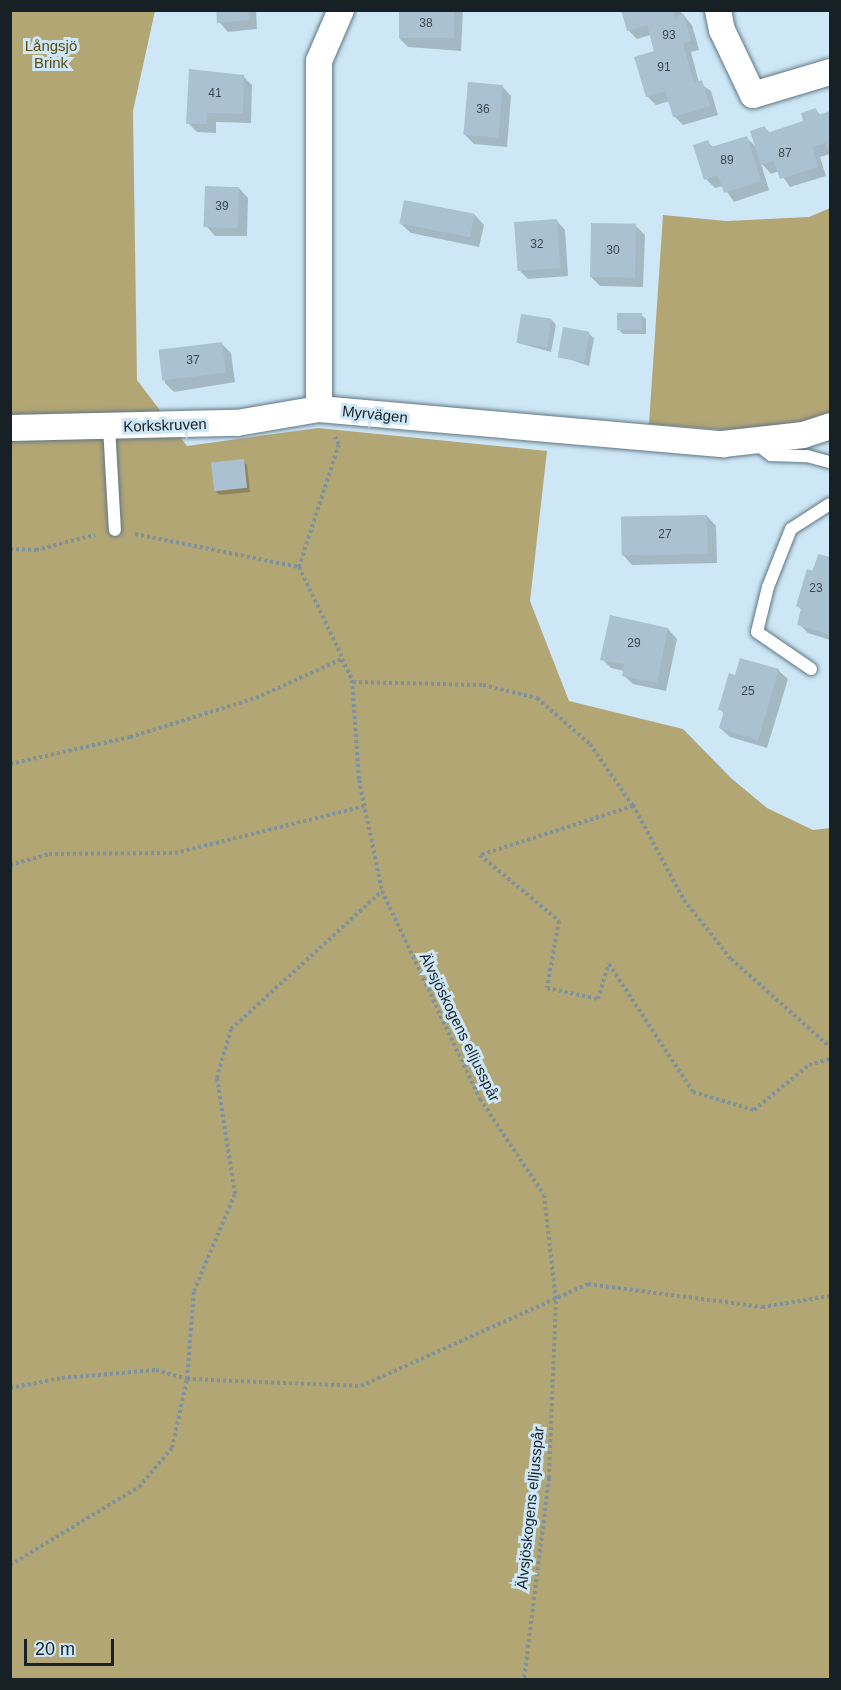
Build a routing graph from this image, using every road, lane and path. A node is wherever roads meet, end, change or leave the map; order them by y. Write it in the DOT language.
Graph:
graph roads {
  1 [pos="341,10"];
  2 [pos="718,10"];
  3 [pos="831,72"];
  4 [pos="319,409"];
  5 [pos="831,426"];
  6 [pos="109,427"];
  7 [pos="10,428"];
  8 [pos="754,442"];
  9 [pos="831,462"];
  10 [pos="831,504"];
  11 [pos="115,530"];
  12 [pos="10,549"];
  13 [pos="299,567"];
  14 [pos="342,659"];
  15 [pos="811,669"];
  16 [pos="353,682"];
  17 [pos="10,764"];
  18 [pos="366,806"];
  19 [pos="633,806"];
  20 [pos="10,865"];
  21 [pos="382,891"];
  22 [pos="831,1047"];
  23 [pos="831,1059"];
  24 [pos="831,1296"];
  25 [pos="556,1301"];
  26 [pos="187,1379"];
  27 [pos="10,1388"];
  28 [pos="10,1564"];
  29 [pos="524,1680"];
  1 -- 4 [label="street"];
  2 -- 3 [label="street"];
  4 -- 6 [label="street, Korkskruven"];
  4 -- 8 [label="street, Myrvägen"];
  4 -- 13 [label="path"];
  5 -- 8 [label="street, Myrvägen"];
  6 -- 7 [label="street, Korkskruven"];
  6 -- 11 [label="lane"];
  8 -- 9 [label="lane"];
  10 -- 15 [label="lane"];
  11 -- 12 [label="path"];
  11 -- 13 [label="path"];
  13 -- 14 [label="path"];
  14 -- 16 [label="path"];
  14 -- 17 [label="path"];
  16 -- 18 [label="path, Älvsjöskogens elljusspår"];
  16 -- 19 [label="path"];
  18 -- 20 [label="path"];
  18 -- 21 [label="path, Älvsjöskogens elljusspår"];
  19 -- 22 [label="path"];
  19 -- 23 [label="path"];
  21 -- 25 [label="path, Älvsjöskogens elljusspår"];
  21 -- 26 [label="path"];
  24 -- 25 [label="path"];
  25 -- 26 [label="path"];
  25 -- 29 [label="path, Älvsjöskogens elljusspår"];
  26 -- 27 [label="path"];
  26 -- 28 [label="path"];
}
